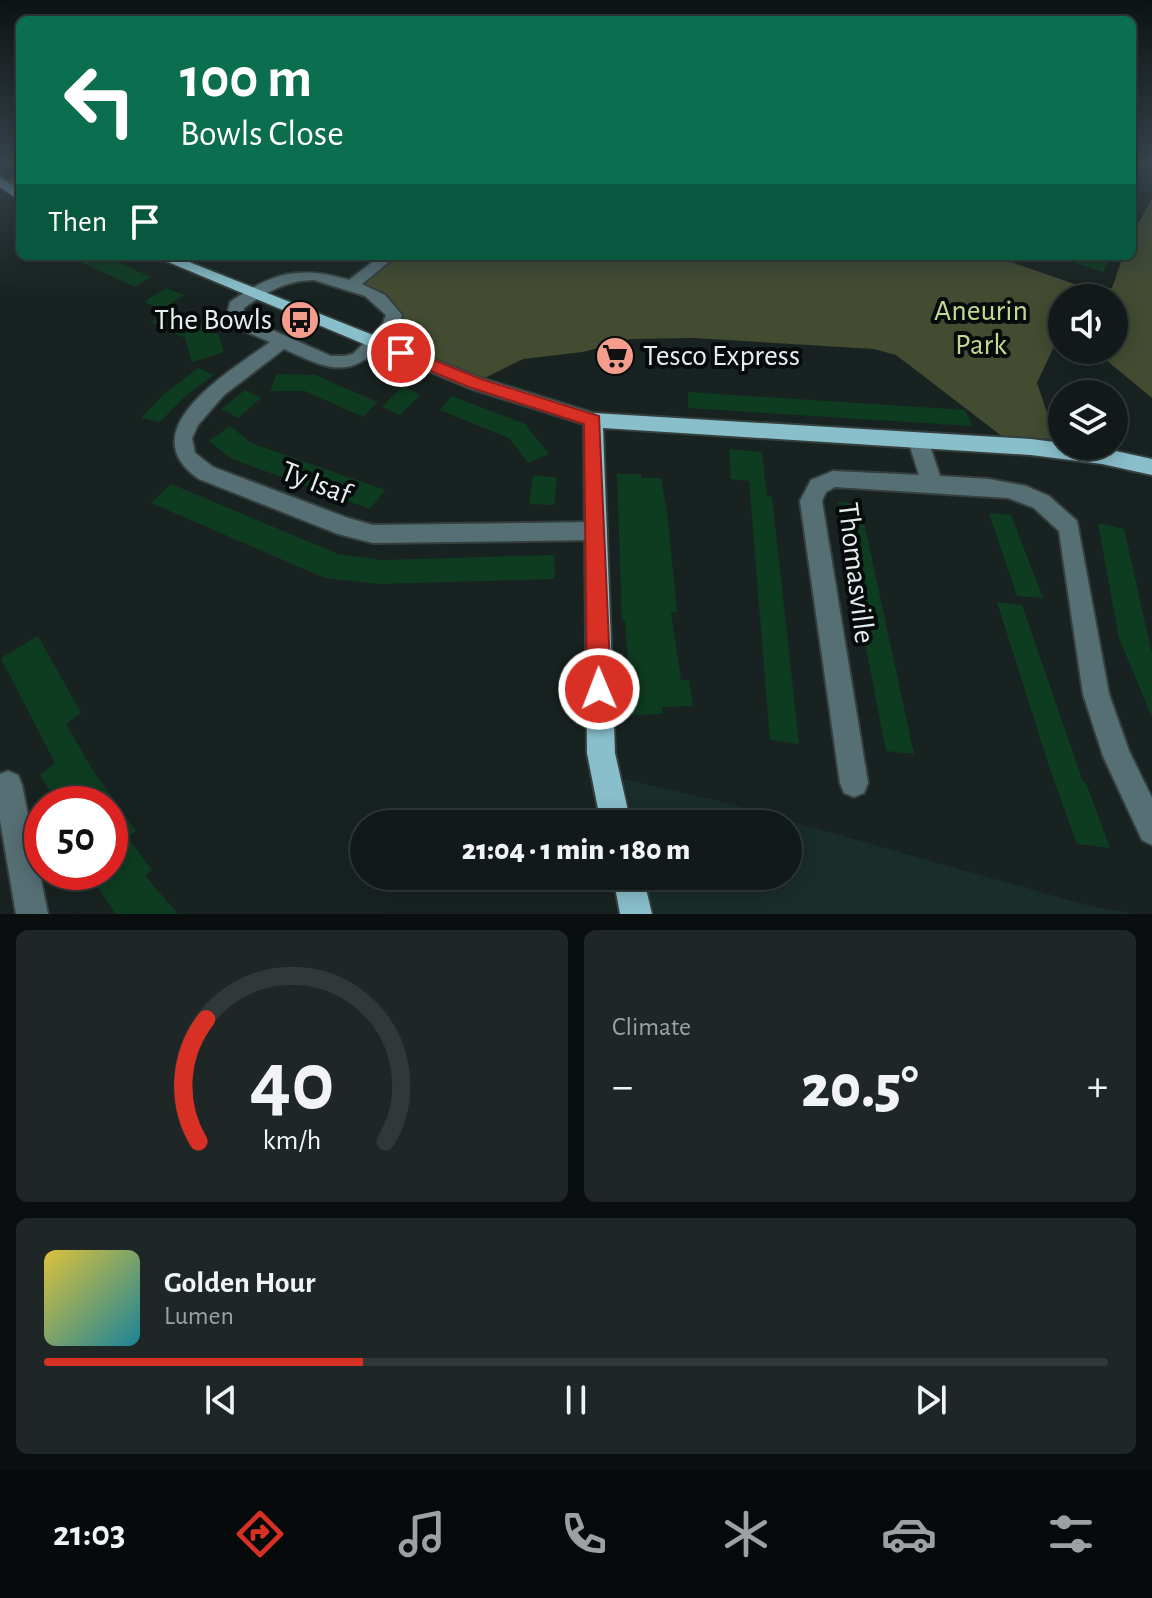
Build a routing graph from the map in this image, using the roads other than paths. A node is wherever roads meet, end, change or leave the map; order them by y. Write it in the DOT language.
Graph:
graph roads {
  1 [pos="171,260"];
  2 [pos="384,260"];
  3 [pos="350,286"];
  4 [pos="253,293"];
  5 [pos="282,342"];
  6 [pos="374,342"];
  7 [pos="593,420"];
  8 [pos="918,440"];
  9 [pos="1152,467"];
  10 [pos="932,484"];
  11 [pos="596,531"];
  12 [pos="854,783"];
  13 [pos="8,785"];
  14 [pos="613,810"];
  15 [pos="1152,830"];
  16 [pos="631,890"];
  17 [pos="32,914"];
  18 [pos="636,914"];
  1 -- 4 [label="main road"];
  2 -- 3 [label="street"];
  3 -- 4 [label="street"];
  3 -- 6 [label="street"];
  4 -- 5 [label="street"];
  4 -- 6 [label="main road"];
  5 -- 6 [label="street"];
  5 -- 11 [label="street, Ty Isaf"];
  6 -- 7 [label="main road"];
  7 -- 8 [label="main road"];
  7 -- 11 [label="main road"];
  8 -- 9 [label="main road"];
  8 -- 10 [label="street"];
  10 -- 12 [label="street, Thomasville"];
  10 -- 15 [label="street, Thomasville"];
  11 -- 14 [label="main road"];
  13 -- 17 [label="street"];
  16 -- 18 [label="main road"];
}
